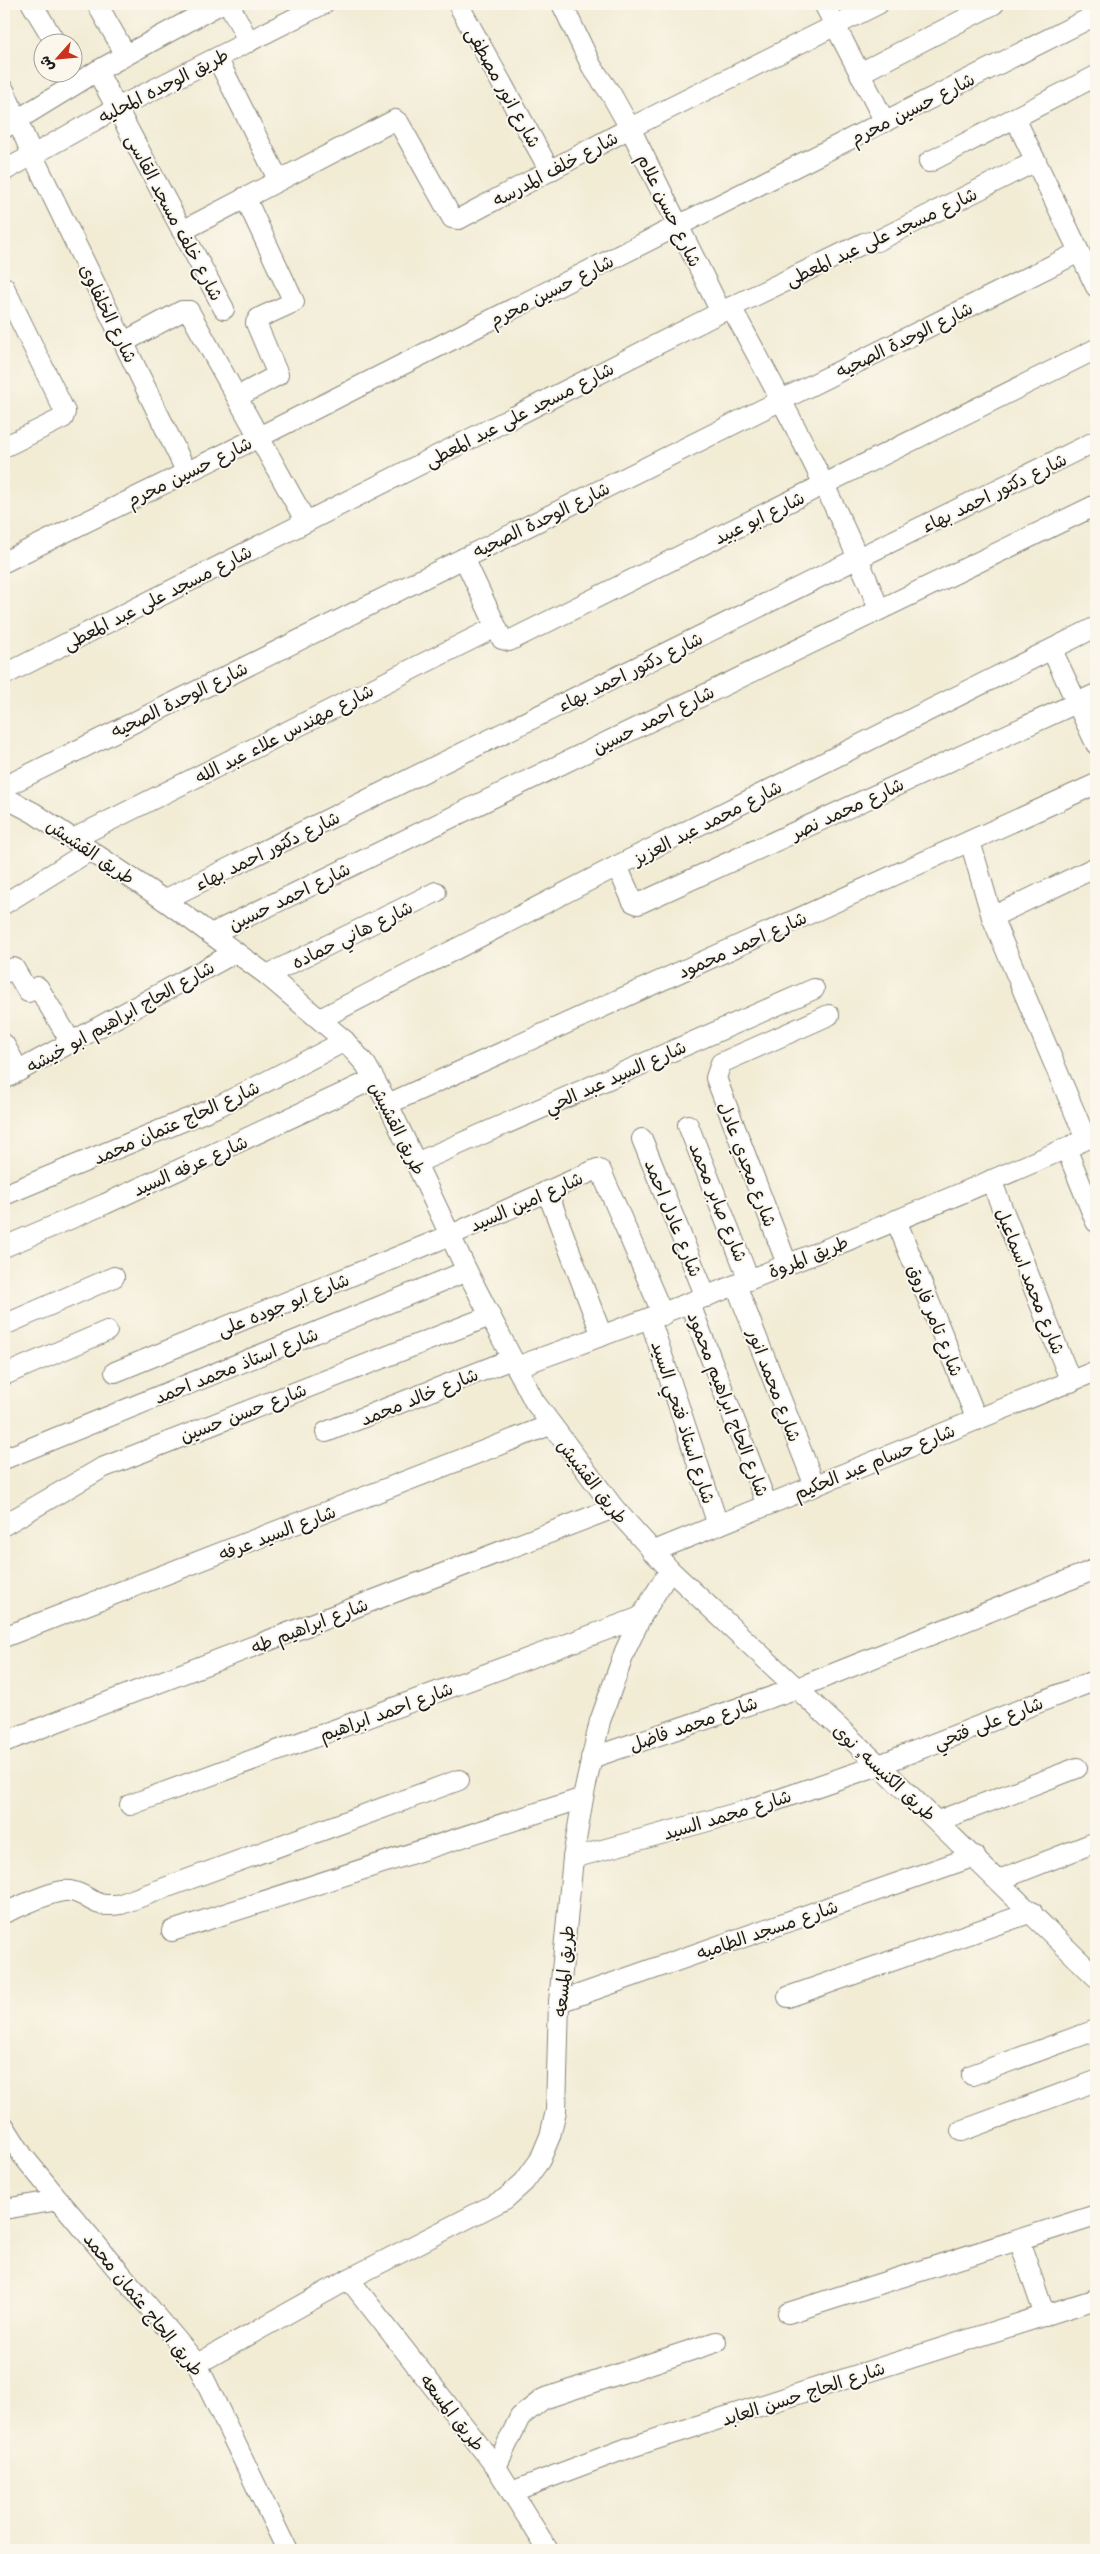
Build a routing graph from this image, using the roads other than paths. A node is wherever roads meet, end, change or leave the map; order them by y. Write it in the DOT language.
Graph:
graph roads {
  1 [pos="32,4"];
  2 [pos="97,4"];
  3 [pos="220,4"];
  4 [pos="229,4"];
  5 [pos="323,4"];
  6 [pos="458,4"];
  7 [pos="562,4"];
  8 [pos="824,4"];
  9 [pos="878,4"];
  10 [pos="994,4"];
  11 [pos="1096,15"];
  12 [pos="835,26"];
  13 [pos="49,32"];
  14 [pos="249,42"];
  15 [pos="126,55"];
  16 [pos="217,58"];
  17 [pos="97,71"];
  18 [pos="860,73"];
  19 [pos="82,75"];
  20 [pos="1096,76"];
  21 [pos="68,82"];
  22 [pos="4,90"];
  23 [pos="117,108"];
  24 [pos="1015,118"];
  25 [pos="886,122"];
  26 [pos="10,124"];
  27 [pos="630,128"];
  28 [pos="32,154"];
  29 [pos="1036,161"];
  30 [pos="929,162"];
  31 [pos="4,171"];
  32 [pos="550,171"];
  33 [pos="278,180"];
  34 [pos="245,197"];
  35 [pos="678,226"];
  36 [pos="182,230"];
  37 [pos="1079,252"];
  38 [pos="4,287"];
  39 [pos="1096,287"];
  40 [pos="224,309"];
  41 [pos="726,310"];
  42 [pos="124,342"];
  43 [pos="1096,349"];
  44 [pos="237,397"];
  45 [pos="781,400"];
  46 [pos="259,437"];
  47 [pos="1096,441"];
  48 [pos="4,447"];
  49 [pos="187,472"];
  50 [pos="824,484"];
  51 [pos="1096,504"];
  52 [pos="306,522"];
  53 [pos="464,558"];
  54 [pos="859,558"];
  55 [pos="4,562"];
  56 [pos="879,609"];
  57 [pos="496,627"];
  58 [pos="1096,627"];
  59 [pos="1052,650"];
  60 [pos="4,675"];
  61 [pos="1096,694"];
  62 [pos="1077,703"];
  63 [pos="1096,744"];
  64 [pos="1096,784"];
  65 [pos="4,787"];
  66 [pos="4,797"];
  67 [pos="73,839"];
  68 [pos="970,841"];
  69 [pos="89,851"];
  70 [pos="618,866"];
  71 [pos="1096,867"];
  72 [pos="436,892"];
  73 [pos="164,900"];
  74 [pos="4,904"];
  75 [pos="992,917"];
  76 [pos="211,934"];
  77 [pos="236,952"];
  78 [pos="4,972"];
  79 [pos="267,975"];
  80 [pos="814,989"];
  81 [pos="829,1016"];
  82 [pos="320,1019"];
  83 [pos="345,1040"];
  84 [pos="71,1042"];
  85 [pos="4,1044"];
  86 [pos="11,1075"];
  87 [pos="374,1079"];
  88 [pos="388,1104"];
  89 [pos="688,1124"];
  90 [pos="1091,1137"];
  91 [pos="642,1139"];
  92 [pos="1066,1148"];
  93 [pos="416,1163"];
  94 [pos="601,1171"];
  95 [pos="991,1180"];
  96 [pos="547,1191"];
  97 [pos="4,1195"];
  98 [pos="896,1220"];
  99 [pos="1096,1222"];
  100 [pos="451,1235"];
  101 [pos="4,1247"];
  102 [pos="787,1264"];
  103 [pos="468,1271"];
  104 [pos="114,1277"];
  105 [pos="743,1282"];
  106 [pos="698,1301"];
  107 [pos="490,1316"];
  108 [pos="656,1317"];
  109 [pos="4,1325"];
  110 [pos="108,1331"];
  111 [pos="602,1336"];
  112 [pos="514,1363"];
  113 [pos="1096,1371"];
  114 [pos="115,1372"];
  115 [pos="4,1375"];
  116 [pos="1071,1382"];
  117 [pos="977,1420"];
  118 [pos="550,1425"];
  119 [pos="326,1432"];
  120 [pos="4,1459"];
  121 [pos="815,1486"];
  122 [pos="767,1505"];
  123 [pos="614,1508"];
  124 [pos="718,1524"];
  125 [pos="4,1525"];
  126 [pos="652,1552"];
  127 [pos="1096,1569"];
  128 [pos="670,1570"];
  129 [pos="641,1617"];
  130 [pos="4,1637"];
  131 [pos="1096,1680"];
  132 [pos="795,1689"];
  133 [pos="4,1742"];
  134 [pos="591,1758"];
  135 [pos="879,1765"];
  136 [pos="1077,1768"];
  137 [pos="459,1780"];
  138 [pos="583,1798"];
  139 [pos="130,1804"];
  140 [pos="938,1821"];
  141 [pos="1096,1842"];
  142 [pos="975,1856"];
  143 [pos="573,1858"];
  144 [pos="999,1880"];
  145 [pos="1032,1912"];
  146 [pos="4,1913"];
  147 [pos="172,1931"];
  148 [pos="1094,1970"];
  149 [pos="788,1997"];
  150 [pos="559,2002"];
  151 [pos="1096,2030"];
  152 [pos="972,2075"];
  153 [pos="1096,2081"];
  154 [pos="4,2126"];
  155 [pos="961,2131"];
  156 [pos="14,2157"];
  157 [pos="58,2200"];
  158 [pos="4,2209"];
  159 [pos="1096,2215"];
  160 [pos="1019,2240"];
  161 [pos="349,2279"];
  162 [pos="1096,2299"];
  163 [pos="788,2313"];
  164 [pos="1045,2316"];
  165 [pos="716,2342"];
  166 [pos="197,2364"];
  167 [pos="496,2467"];
  168 [pos="511,2492"];
  169 [pos="287,2550"];
  170 [pos="548,2550"];
  1 -- 13 [label="street"];
  2 -- 15 [label="street"];
  3 -- 15 [label="street"];
  4 -- 14 [label="street"];
  5 -- 14 [label="street, طريق الوحده المحليه"];
  6 -- 32 [label="street, شارع انور مصطفى"];
  7 -- 27 [label="street, شارع حسن علام"];
  8 -- 12 [label="street"];
  9 -- 12 [label="street, شارع خلف المدرسه"];
  10 -- 18 [label="street"];
  11 -- 25 [label="street, شارع حسين محرم"];
  12 -- 18 [label="street"];
  12 -- 27 [label="street, شارع خلف المدرسه"];
  14 -- 16 [label="street, طريق الوحده المحليه"];
  15 -- 17 [label="street"];
  16 -- 23 [label="street, طريق الوحده المحليه"];
  16 -- 33 [label="street"];
  17 -- 19 [label="street"];
  17 -- 23 [label="street, شارع خلف مسجد القاسى"];
  18 -- 25 [label="street"];
  20 -- 24 [label="street"];
  21 -- 26 [label="street"];
  22 -- 26 [label="street, شارع الخلفاوى"];
  23 -- 28 [label="street, طريق الوحده المحليه"];
  23 -- 36 [label="street, شارع خلف مسجد القاسى"];
  24 -- 29 [label="street"];
  24 -- 30 [label="street"];
  25 -- 35 [label="street, شارع حسين محرم"];
  26 -- 28 [label="street, شارع الخلفاوى"];
  27 -- 32 [label="street, شارع خلف المدرسه"];
  27 -- 35 [label="street, شارع حسن علام"];
  28 -- 31 [label="street, طريق الوحده المحليه"];
  28 -- 42 [label="street, شارع الخلفاوى"];
  29 -- 37 [label="street"];
  29 -- 41 [label="street, شارع مسجد على عبد المعطى"];
  32 -- 33 [label="street, شارع خلف المدرسه"];
  33 -- 34 [label="street"];
  34 -- 36 [label="street"];
  34 -- 44 [label="street"];
  35 -- 41 [label="street, شارع حسن علام"];
  35 -- 46 [label="street, شارع حسين محرم"];
  36 -- 40 [label="street, شارع خلف مسجد القاسى"];
  37 -- 39 [label="street"];
  37 -- 45 [label="street, شارع الوحدة الصحيه"];
  38 -- 48 [label="street"];
  41 -- 45 [label="street, شارع حسن علام"];
  41 -- 52 [label="street, شارع مسجد على عبد المعطى"];
  42 -- 44 [label="street"];
  42 -- 49 [label="street, شارع الخلفاوى"];
  43 -- 50 [label="street, شارع ابو عبيد"];
  44 -- 46 [label="street"];
  45 -- 50 [label="street, شارع حسن علام"];
  45 -- 53 [label="street, شارع الوحدة الصحيه"];
  46 -- 49 [label="street, شارع حسين محرم"];
  46 -- 52 [label="street"];
  47 -- 54 [label="street, شارع دكتور احمد بهاء"];
  49 -- 55 [label="street, شارع حسين محرم"];
  50 -- 54 [label="street, شارع حسن علام"];
  50 -- 57 [label="street, شارع ابو عبيد"];
  51 -- 56 [label="street, شارع احمد حسين"];
  52 -- 60 [label="street, شارع مسجد على عبد المعطى"];
  53 -- 57 [label="street, شارع ابو عبيد"];
  53 -- 65 [label="street, شارع الوحدة الصحيه"];
  54 -- 56 [label="street, شارع حسن علام"];
  54 -- 73 [label="street, شارع دكتور احمد بهاء"];
  56 -- 76 [label="street, شارع احمد حسين"];
  57 -- 67 [label="street, شارع مهندس علاء عبد الله"];
  58 -- 59 [label="street, شارع محمد عبد العزيز"];
  59 -- 62 [label="street"];
  59 -- 70 [label="street, شارع محمد عبد العزيز"];
  61 -- 62 [label="street, شارع محمد نصر"];
  62 -- 63 [label="street"];
  62 -- 70 [label="street, شارع محمد نصر"];
  64 -- 68 [label="street, شارع احمد محمود"];
  66 -- 67 [label="street, طريق القشيش"];
  67 -- 69 [label="street, طريق القشيش"];
  68 -- 75 [label="street"];
  68 -- 88 [label="street, شارع احمد محمود"];
  69 -- 73 [label="street, طريق القشيش"];
  69 -- 74 [label="street"];
  70 -- 82 [label="street, شارع محمد عبد العزيز"];
  71 -- 75 [label="street"];
  72 -- 79 [label="street, شارع هاني حماده"];
  73 -- 76 [label="street, طريق القشيش"];
  75 -- 90 [label="street"];
  76 -- 77 [label="street, طريق القشيش"];
  77 -- 79 [label="street, طريق القشيش"];
  77 -- 84 [label="street, شارع الحاج ابراهيم ابو خيشه"];
  78 -- 84 [label="street"];
  79 -- 82 [label="street, طريق القشيش"];
  80 -- 93 [label="street, شارع السيد عبد الحي"];
  81 -- 102 [label="street, شارع مجدي عادل"];
  82 -- 83 [label="street, طريق القشيش"];
  83 -- 87 [label="street, طريق القشيش"];
  83 -- 97 [label="street, شارع الحاج عتمان محمد"];
  84 -- 86 [label="street, شارع الحاج ابراهيم ابو خيشه"];
  85 -- 86 [label="street"];
  87 -- 88 [label="street, طريق القشيش"];
  87 -- 101 [label="street, شارع عرفه السيد"];
  88 -- 93 [label="street, طريق القشيش"];
  89 -- 105 [label="street, شارع صابر محمد"];
  90 -- 92 [label="street, طريق المروة"];
  91 -- 106 [label="street, شارع عادل احمد"];
  92 -- 95 [label="street, طريق المروة"];
  92 -- 99 [label="street"];
  93 -- 100 [label="street, طريق القشيش"];
  94 -- 96 [label="street, شارع امين السيد"];
  94 -- 108 [label="street, شارع استاذ فتحي السيد"];
  95 -- 98 [label="street, طريق المروة"];
  95 -- 116 [label="street, شارع محمد اسماعيل"];
  96 -- 100 [label="street, شارع امين السيد"];
  96 -- 111 [label="street"];
  98 -- 102 [label="street, طريق المروة"];
  98 -- 117 [label="street, شارع تامر فاروق"];
  100 -- 103 [label="street, طريق القشيش"];
  100 -- 114 [label="street, شارع ابو جوده على"];
  102 -- 105 [label="street, طريق المروة"];
  103 -- 107 [label="street, طريق القشيش"];
  103 -- 120 [label="street, شارع استاذ محمد احمد"];
  104 -- 109 [label="street"];
  105 -- 106 [label="street, طريق المروة"];
  105 -- 121 [label="street, شارع محمد انور"];
  106 -- 108 [label="street, طريق المروة"];
  106 -- 122 [label="street, شارع الحاج ابراهيم محمود"];
  107 -- 112 [label="street, طريق القشيش"];
  107 -- 125 [label="street, شارع حسن حسين"];
  108 -- 111 [label="street, طريق المروة"];
  108 -- 124 [label="street, شارع استاذ فتحي السيد"];
  110 -- 115 [label="street"];
  111 -- 112 [label="street, طريق المروة"];
  112 -- 118 [label="street, طريق القشيش"];
  112 -- 119 [label="street, شارع خالد محمد"];
  113 -- 116 [label="street, شارع حسام عبد الحكيم"];
  116 -- 117 [label="street, شارع حسام عبد الحكيم"];
  117 -- 121 [label="street, شارع حسام عبد الحكيم"];
  118 -- 123 [label="street, طريق القشيش"];
  118 -- 130 [label="street, شارع السيد عرفه"];
  121 -- 122 [label="street, شارع حسام عبد الحكيم"];
  122 -- 124 [label="street, شارع حسام عبد الحكيم"];
  123 -- 126 [label="street, طريق القشيش"];
  123 -- 133 [label="street, شارع ابراهيم طه"];
  124 -- 126 [label="street, شارع حسام عبد الحكيم"];
  126 -- 128 [label="street, طريق القشيش"];
  127 -- 132 [label="street, شارع محمد فاضل"];
  128 -- 129 [label="street, طريق المسعه"];
  128 -- 132 [label="street, طريق الكنيسه, نوى"];
  129 -- 134 [label="street, طريق المسعه"];
  129 -- 139 [label="street, شارع احمد ابراهيم"];
  131 -- 135 [label="street, شارع على فتحي"];
  132 -- 134 [label="street, شارع محمد فاضل"];
  132 -- 135 [label="street, طريق الكنيسه, نوى"];
  134 -- 138 [label="street, طريق المسعه"];
  135 -- 140 [label="street, طريق الكنيسه, نوى"];
  135 -- 143 [label="street, شارع محمد السيد"];
  136 -- 140 [label="street"];
  137 -- 146 [label="street"];
  138 -- 143 [label="street, طريق المسعه"];
  138 -- 147 [label="street"];
  140 -- 142 [label="street, طريق الكنيسه, نوى"];
  141 -- 144 [label="street"];
  142 -- 144 [label="street, طريق الكنيسه, نوى"];
  142 -- 150 [label="street, شارع مسجد الطاميه"];
  143 -- 150 [label="street, طريق المسعه"];
  144 -- 145 [label="street, طريق الكنيسه, نوى"];
  145 -- 148 [label="street, طريق الكنيسه, نوى"];
  145 -- 149 [label="street"];
  150 -- 161 [label="street, طريق المسعه"];
  151 -- 152 [label="street"];
  153 -- 155 [label="street"];
  154 -- 156 [label="street, طريق الحاج عثمان محمد"];
  156 -- 157 [label="street, طريق الحاج عثمان محمد"];
  157 -- 158 [label="street"];
  157 -- 166 [label="street, طريق الحاج عثمان محمد"];
  159 -- 160 [label="street"];
  160 -- 163 [label="street"];
  160 -- 164 [label="street"];
  161 -- 166 [label="street, طريق المسعه"];
  161 -- 167 [label="street, طريق المسعه"];
  162 -- 164 [label="street, شارع الحاج حسن العابد"];
  164 -- 168 [label="street, شارع الحاج حسن العابد"];
  165 -- 167 [label="street"];
  166 -- 169 [label="street, طريق الحاج عثمان محمد"];
  167 -- 168 [label="street, طريق المسعه"];
  168 -- 170 [label="street, طريق المسعه"];
}
